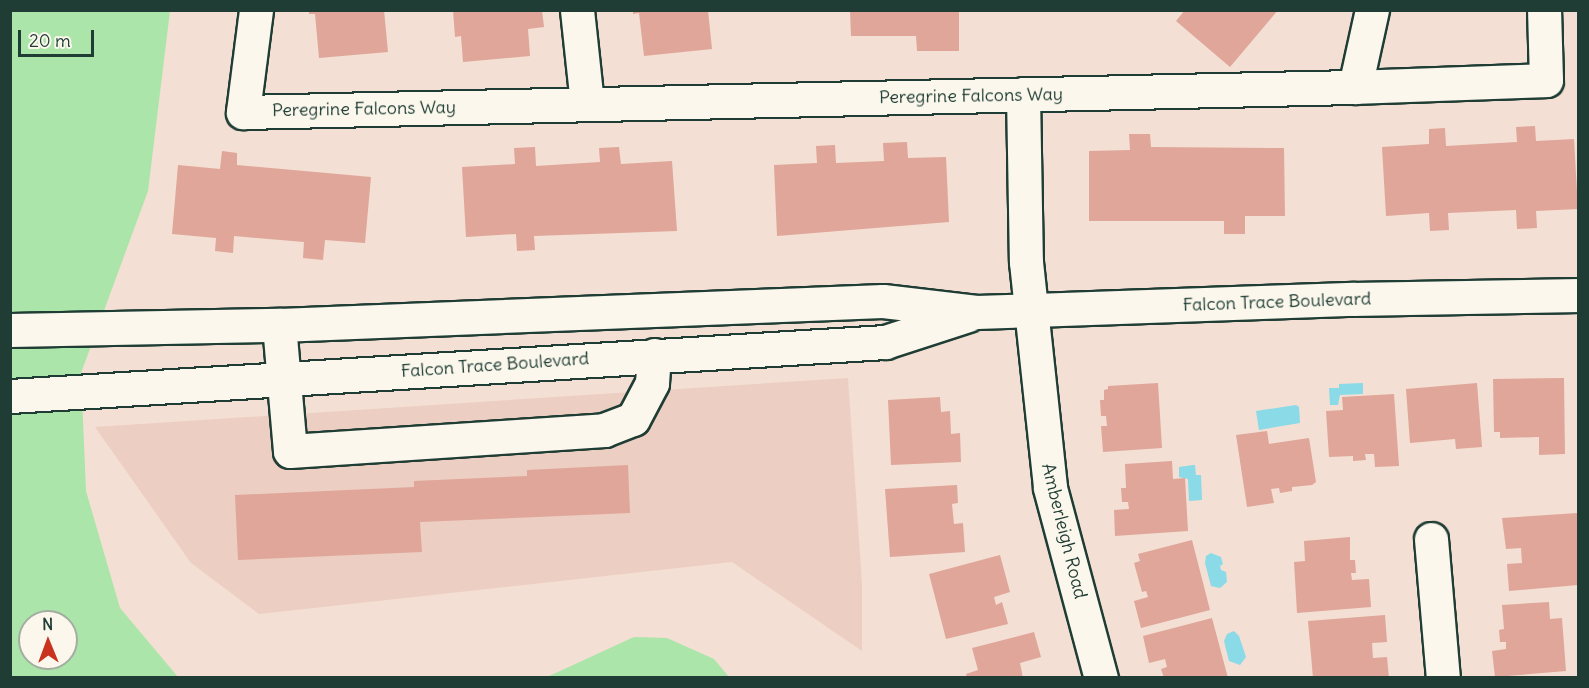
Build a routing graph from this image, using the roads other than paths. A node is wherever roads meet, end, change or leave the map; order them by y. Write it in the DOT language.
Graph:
graph roads {
  1 [pos="256,10"];
  2 [pos="578,10"];
  3 [pos="1372,10"];
  4 [pos="1544,10"];
  5 [pos="1355,87"];
  6 [pos="1023,94"];
  7 [pos="587,103"];
  8 [pos="1578,295"];
  9 [pos="1032,311"];
  10 [pos="975,312"];
  11 [pos="279,326"];
  12 [pos="10,330"];
  13 [pos="654,355"];
  14 [pos="283,378"];
  15 [pos="10,396"];
  16 [pos="1431,539"];
  17 [pos="1101,678"];
  18 [pos="1443,678"];
  1 -- 7 [label="street, Peregrine Falcons Way"];
  2 -- 7 [label="street"];
  3 -- 5 [label="street"];
  4 -- 5 [label="street, Peregrine Falcons Way"];
  5 -- 6 [label="street, Peregrine Falcons Way"];
  6 -- 7 [label="street, Peregrine Falcons Way"];
  6 -- 9 [label="street, Amberleigh Road"];
  8 -- 9 [label="street, Falcon Trace Boulevard"];
  9 -- 10 [label="street, Falcon Trace Boulevard"];
  9 -- 17 [label="street, Amberleigh Road"];
  10 -- 11 [label="street, Falcon Trace Boulevard"];
  10 -- 13 [label="street, Falcon Trace Boulevard"];
  11 -- 12 [label="street, Falcon Trace Boulevard"];
  11 -- 14 [label="street"];
  13 -- 14 [label="street, Falcon Trace Boulevard"];
  13 -- 14 [label="street"];
  14 -- 15 [label="street, Falcon Trace Boulevard"];
  16 -- 18 [label="street"];
}
